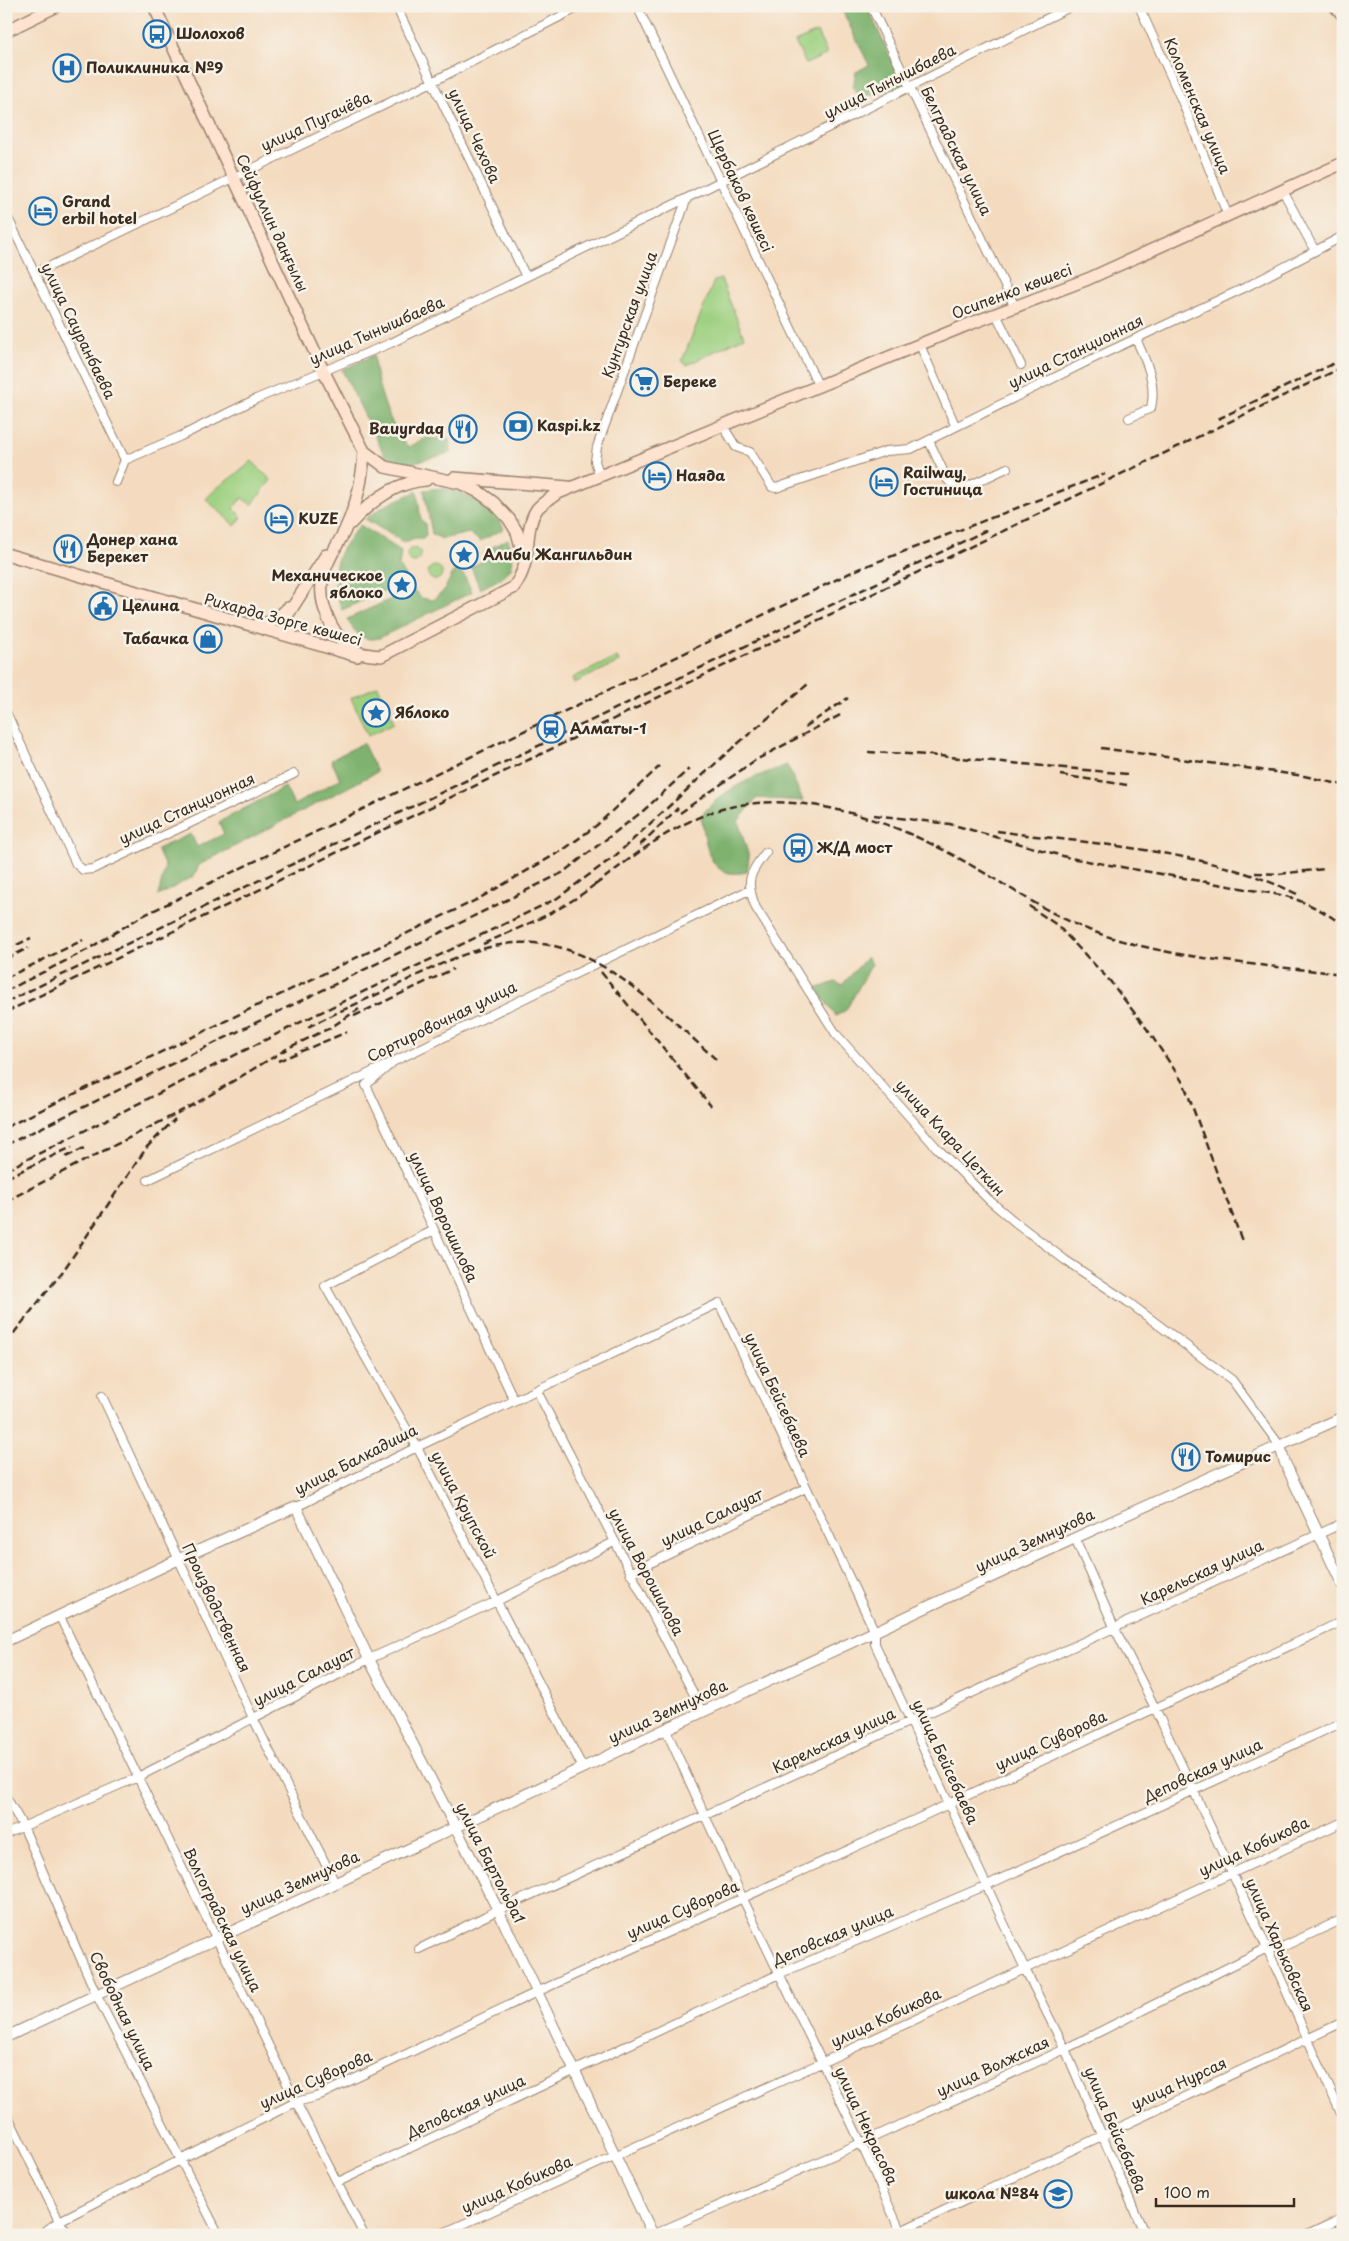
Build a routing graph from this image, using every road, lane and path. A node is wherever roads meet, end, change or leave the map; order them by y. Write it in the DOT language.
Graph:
graph roads {
  1 [pos="57,6"];
  2 [pos="154,6"];
  3 [pos="396,6"];
  4 [pos="581,6"];
  5 [pos="637,6"];
  6 [pos="871,6"];
  7 [pos="1072,6"];
  8 [pos="1139,6"];
  9 [pos="1335,6"];
  10 [pos="1343,15"];
  11 [pos="6,31"];
  12 [pos="432,82"];
  13 [pos="909,87"];
  14 [pos="1343,163"];
  15 [pos="234,176"];
  16 [pos="720,182"];
  17 [pos="1284,190"];
  18 [pos="687,198"];
  19 [pos="6,214"];
  20 [pos="1228,216"];
  21 [pos="1343,236"];
  22 [pos="1315,251"];
  23 [pos="36,273"];
  24 [pos="526,277"];
  25 [pos="1015,307"];
  26 [pos="996,314"];
  27 [pos="1136,339"];
  28 [pos="920,345"];
  29 [pos="1021,365"];
  30 [pos="323,370"];
  31 [pos="819,387"];
  32 [pos="1129,418"];
  33 [pos="723,426"];
  34 [pos="955,426"];
  35 [pos="929,441"];
  36 [pos="364,451"];
  37 [pos="125,460"];
  38 [pos="1007,468"];
  39 [pos="600,477"];
  40 [pos="438,478"];
  41 [pos="116,482"];
  42 [pos="572,487"];
  43 [pos="344,531"];
  44 [pos="6,554"];
  45 [pos="526,565"];
  46 [pos="297,597"];
  47 [pos="245,625"];
  48 [pos="296,639"];
  49 [pos="380,656"];
  50 [pos="6,712"];
  51 [pos="294,774"];
  52 [pos="766,852"];
  53 [pos="749,890"];
  54 [pos="400,1057"];
  55 [pos="148,1180"];
  56 [pos="434,1230"];
  57 [pos="719,1304"];
  58 [pos="538,1390"];
  59 [pos="102,1396"];
  60 [pos="514,1400"];
  61 [pos="1343,1417"];
  62 [pos="1280,1446"];
  63 [pos="417,1447"];
  64 [pos="806,1488"];
  65 [pos="296,1507"];
  66 [pos="1343,1523"];
  67 [pos="1319,1534"];
  68 [pos="1075,1538"];
  69 [pos="614,1542"];
  70 [pos="177,1560"];
  71 [pos="630,1573"];
  72 [pos="1343,1586"];
  73 [pos="497,1600"];
  74 [pos="58,1615"];
  75 [pos="1343,1622"];
  76 [pos="1115,1629"];
  77 [pos="875,1632"];
  78 [pos="6,1641"];
  79 [pos="369,1659"];
  80 [pos="1155,1708"];
  81 [pos="704,1712"];
  82 [pos="253,1718"];
  83 [pos="909,1722"];
  84 [pos="1343,1722"];
  85 [pos="666,1730"];
  86 [pos="583,1768"];
  87 [pos="138,1777"];
  88 [pos="1193,1792"];
  89 [pos="6,1797"];
  90 [pos="949,1804"];
  91 [pos="706,1815"];
  92 [pos="1343,1822"];
  93 [pos="23,1826"];
  94 [pos="454,1828"];
  95 [pos="6,1834"];
  96 [pos="1231,1873"];
  97 [pos="335,1883"];
  98 [pos="987,1885"];
  99 [pos="743,1898"];
  100 [pos="498,1910"];
  101 [pos="1343,1919"];
  102 [pos="216,1939"];
  103 [pos="1267,1948"];
  104 [pos="419,1950"];
  105 [pos="1025,1969"];
  106 [pos="779,1974"];
  107 [pos="537,1992"];
  108 [pos="97,1996"];
  109 [pos="1343,2022"];
  110 [pos="6,2037"];
  111 [pos="1306,2039"];
  112 [pos="1065,2049"];
  113 [pos="821,2063"];
  114 [pos="576,2071"];
  115 [pos="296,2102"];
  116 [pos="6,2112"];
  117 [pos="1343,2118"];
  118 [pos="1100,2135"];
  119 [pos="861,2143"];
  120 [pos="616,2155"];
  121 [pos="179,2160"];
  122 [pos="338,2182"];
  123 [pos="1343,2218"];
  124 [pos="59,2221"];
  125 [pos="901,2233"];
  126 [pos="652,2234"];
  127 [pos="40,2235"];
  128 [pos="69,2235"];
  129 [pos="219,2235"];
  130 [pos="364,2235"];
  131 [pos="439,2235"];
  132 [pos="892,2235"];
  133 [pos="1145,2235"];
  134 [pos="1307,2235"];
  1 -- 11 [label="main road"];
  2 -- 15 [label="main road, Сейфуллин даңғылы"];
  3 -- 12 [label="street, улица Чехова"];
  4 -- 12 [label="street, улица Пугачёва"];
  5 -- 16 [label="street, Щербаков көшесі"];
  6 -- 13 [label="street, Белградская улица"];
  7 -- 13 [label="street, улица Тынышбаева"];
  8 -- 20 [label="street, Коломенская улица"];
  9 -- 10 [label="main road"];
  12 -- 15 [label="street, улица Пугачёва"];
  12 -- 24 [label="street, улица Чехова"];
  13 -- 16 [label="street, улица Тынышбаева"];
  13 -- 25 [label="street, Белградская улица"];
  14 -- 17 [label="main road, Осипенко көшесі"];
  15 -- 23 [label="street, улица Пугачёва"];
  15 -- 30 [label="main road, Сейфуллин даңғылы"];
  16 -- 18 [label="street"];
  16 -- 31 [label="street, Щербаков көшесі"];
  17 -- 20 [label="main road, Осипенко көшесі"];
  17 -- 22 [label="street"];
  18 -- 24 [label="street, улица Тынышбаева"];
  18 -- 39 [label="street, Кунгурская улица"];
  19 -- 23 [label="street, улица Сауранбаева"];
  20 -- 25 [label="main road, Осипенко көшесі"];
  21 -- 22 [label="street, улица Станционная"];
  22 -- 27 [label="street, улица Станционная"];
  23 -- 37 [label="street, улица Сауранбаева"];
  24 -- 30 [label="street, улица Тынышбаева"];
  25 -- 26 [label="main road, Осипенко көшесі"];
  26 -- 28 [label="main road, Осипенко көшесі"];
  26 -- 29 [label="street"];
  27 -- 32 [label="street"];
  27 -- 34 [label="street, улица Станционная"];
  28 -- 31 [label="main road, Осипенко көшесі"];
  28 -- 34 [label="street"];
  30 -- 36 [label="main road, Сейфуллин даңғылы"];
  30 -- 37 [label="street, улица Тынышбаева"];
  31 -- 33 [label="main road, Осипенко көшесі"];
  33 -- 35 [label="street, улица Станционная"];
  33 -- 39 [label="main road, Осипенко көшесі"];
  34 -- 35 [label="street, улица Станционная"];
  35 -- 38 [label="street"];
  36 -- 40 [label="main road, Сейфуллин даңғылы"];
  36 -- 43 [label="main road"];
  37 -- 41 [label="street"];
  39 -- 42 [label="main road, Осипенко көшесі"];
  40 -- 42 [label="main road"];
  40 -- 43 [label="main road"];
  40 -- 45 [label="main road"];
  42 -- 45 [label="main road, Осипенко көшесі"];
  43 -- 46 [label="main road"];
  43 -- 49 [label="main road"];
  44 -- 47 [label="main road, Рихарда Зорге көшесі"];
  45 -- 49 [label="main road"];
  46 -- 47 [label="main road"];
  46 -- 48 [label="main road"];
  47 -- 48 [label="main road, Рихарда Зорге көшесі"];
  48 -- 49 [label="main road, Рихарда Зорге көшесі"];
  50 -- 51 [label="street, улица Станционная"];
  52 -- 53 [label="street"];
  53 -- 54 [label="street, Сортировочная улица"];
  53 -- 62 [label="street, улица Клара Цеткин"];
  54 -- 55 [label="street, Сортировочная улица"];
  54 -- 56 [label="street, улица Ворошилова"];
  56 -- 60 [label="street, улица Ворошилова"];
  56 -- 63 [label="street, улица Крупской"];
  57 -- 58 [label="street, улица Балкадиша"];
  57 -- 64 [label="street, улица Бейсебаева"];
  58 -- 60 [label="street, улица Балкадиша"];
  58 -- 69 [label="street, улица Ворошилова"];
  59 -- 70 [label="street, Производственная"];
  60 -- 63 [label="street, улица Балкадиша"];
  61 -- 62 [label="street, улица Земнухова"];
  62 -- 67 [label="street"];
  62 -- 68 [label="street, улица Земнухова"];
  63 -- 65 [label="street, улица Балкадиша"];
  63 -- 73 [label="street, улица Крупской"];
  64 -- 71 [label="street, улица Салауат"];
  64 -- 77 [label="street, улица Бейсебаева"];
  65 -- 70 [label="street, улица Балкадиша"];
  65 -- 79 [label="street, улица Бартольда1"];
  66 -- 67 [label="street, Карельская улица"];
  67 -- 72 [label="street"];
  67 -- 76 [label="street, Карельская улица"];
  68 -- 76 [label="street, улица Харьковская"];
  68 -- 77 [label="street, улица Земнухова"];
  69 -- 71 [label="street, улица Ворошилова"];
  69 -- 73 [label="street, улица Салауат"];
  70 -- 74 [label="street, улица Балкадиша"];
  70 -- 82 [label="street, Производственная"];
  71 -- 81 [label="street, улица Ворошилова"];
  73 -- 79 [label="street, улица Салауат"];
  73 -- 86 [label="street, улица Крупской"];
  74 -- 78 [label="street, улица Балкадиша"];
  74 -- 87 [label="street, Волгоградская улица"];
  75 -- 80 [label="street, улица Суворова"];
  76 -- 80 [label="street, улица Харьковская"];
  76 -- 83 [label="street, Карельская улица"];
  77 -- 81 [label="street, улица Земнухова"];
  77 -- 83 [label="street, улица Бейсебаева"];
  79 -- 82 [label="street, улица Салауат"];
  79 -- 94 [label="street, улица Бартольда1"];
  80 -- 88 [label="street, улица Харьковская"];
  80 -- 90 [label="street, улица Суворова"];
  81 -- 85 [label="street, улица Земнухова"];
  82 -- 87 [label="street, улица Салауат"];
  82 -- 97 [label="street, Производственная"];
  83 -- 90 [label="street, улица Бейсебаева"];
  83 -- 91 [label="street, Карельская улица"];
  84 -- 88 [label="street, Деповская улица"];
  85 -- 86 [label="street, улица Земнухова"];
  85 -- 91 [label="street, улица Некрасова"];
  86 -- 94 [label="street, улица Земнухова"];
  87 -- 93 [label="street, улица Салауат"];
  87 -- 102 [label="street, Волгоградская улица"];
  88 -- 96 [label="street, улица Харьковская"];
  88 -- 98 [label="street, Деповская улица"];
  89 -- 93 [label="street, Свободная улица"];
  90 -- 98 [label="street, улица Бейсебаева"];
  90 -- 99 [label="street, улица Суворова"];
  91 -- 99 [label="street, улица Некрасова"];
  91 -- 100 [label="street, Карельская улица"];
  92 -- 96 [label="street, улица Кобикова"];
  93 -- 95 [label="street, улица Салауат"];
  93 -- 108 [label="street, Свободная улица"];
  94 -- 97 [label="street, улица Земнухова"];
  94 -- 100 [label="street, улица Бартольда1"];
  96 -- 103 [label="street, улица Харьковская"];
  96 -- 105 [label="street, улица Кобикова"];
  97 -- 102 [label="street, улица Земнухова"];
  98 -- 105 [label="street, улица Бейсебаева"];
  98 -- 106 [label="street, Деповская улица"];
  99 -- 106 [label="street, улица Некрасова"];
  99 -- 107 [label="street, улица Суворова"];
  100 -- 104 [label="street, Карельская улица"];
  100 -- 107 [label="street, улица Бартольда1"];
  101 -- 103 [label="street, улица Волжская"];
  102 -- 108 [label="street, улица Земнухова"];
  102 -- 115 [label="street, Волгоградская улица"];
  103 -- 111 [label="street, улица Харьковская"];
  103 -- 112 [label="street, улица Волжская"];
  105 -- 112 [label="street, улица Бейсебаева"];
  105 -- 113 [label="street, улица Кобикова"];
  106 -- 113 [label="street, улица Некрасова"];
  106 -- 114 [label="street, Деповская улица"];
  107 -- 114 [label="street, улица Бартольда1"];
  107 -- 115 [label="street, улица Суворова"];
  108 -- 110 [label="street, улица Земнухова"];
  108 -- 121 [label="street, Свободная улица"];
  109 -- 111 [label="street, улица Нурсая"];
  111 -- 117 [label="street, улица Харьковская"];
  111 -- 118 [label="street, улица Нурсая"];
  112 -- 118 [label="street, улица Бейсебаева"];
  112 -- 119 [label="street, улица Волжская"];
  113 -- 119 [label="street, улица Некрасова"];
  113 -- 120 [label="street, улица Кобикова"];
  114 -- 120 [label="street, улица Бартольда1"];
  114 -- 122 [label="street, Деповская улица"];
  115 -- 121 [label="street, улица Суворова"];
  115 -- 122 [label="street, Волгоградская улица"];
  116 -- 124 [label="street"];
  118 -- 125 [label="street, улица Нурсая"];
  118 -- 133 [label="street, улица Бейсебаева"];
  119 -- 125 [label="street, улица Некрасова"];
  119 -- 126 [label="street, улица Волжская"];
  120 -- 126 [label="street, улица Бартольда1"];
  120 -- 131 [label="street, улица Кобикова"];
  121 -- 124 [label="street, улица Суворова"];
  121 -- 129 [label="street, Свободная улица"];
  122 -- 130 [label="street, Волгоградская улица"];
  123 -- 134 [label="street"];
  124 -- 127 [label="street, улица Суворова"];
  124 -- 128 [label="street"];
  125 -- 132 [label="street, улица Нурсая"];
}
